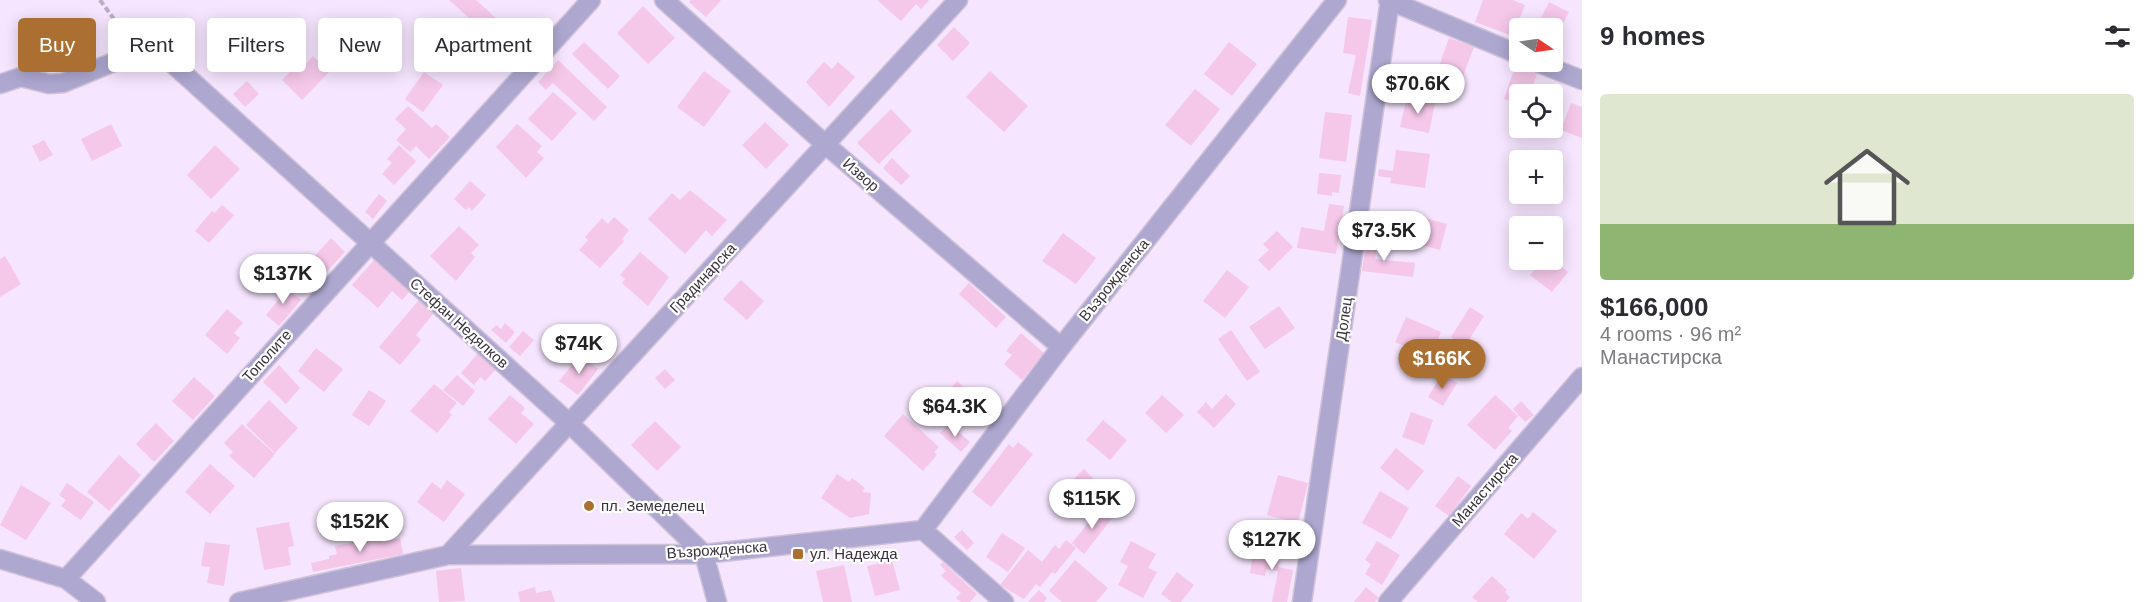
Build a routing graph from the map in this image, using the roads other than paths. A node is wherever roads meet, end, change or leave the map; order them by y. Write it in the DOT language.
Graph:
graph roads {
  1 [pos="591,0"];
  2 [pos="664,0"];
  3 [pos="958,0"];
  4 [pos="1337,0"];
  5 [pos="1389,1"];
  6 [pos="1509,50"];
  7 [pos="1562,72"];
  8 [pos="1582,80"];
  9 [pos="0,84"];
  10 [pos="825,144"];
  11 [pos="369,242"];
  12 [pos="1061,347"];
  13 [pos="1582,377"];
  14 [pos="569,423"];
  15 [pos="923,530"];
  16 [pos="704,554"];
  17 [pos="448,555"];
  18 [pos="0,560"];
  19 [pos="66,579"];
  20 [pos="96,602"];
  21 [pos="239,602"];
  22 [pos="717,602"];
  23 [pos="1004,602"];
  24 [pos="1302,602"];
  25 [pos="1388,602"];
  1 -- 11 [label="street, Тополите"];
  2 -- 10 [label="street, Извор"];
  3 -- 10 [label="street, Градинарска"];
  4 -- 12 [label="street, Възрожденска"];
  5 -- 6 [label="street"];
  5 -- 24 [label="street, Долец"];
  7 -- 8 [label="street"];
  9 -- 11 [label="street, Стефан Недялков"];
  10 -- 12 [label="street, Извор"];
  10 -- 14 [label="street, Градинарска"];
  11 -- 14 [label="street, Стефан Недялков"];
  11 -- 19 [label="street, Тополите"];
  12 -- 15 [label="street, Възрожденска"];
  13 -- 25 [label="street, Манастирска"];
  14 -- 16 [label="street, Стефан Недялков"];
  14 -- 17 [label="street, Градинарска"];
  15 -- 16 [label="street, Възрожденска"];
  15 -- 23 [label="street"];
  16 -- 17 [label="street, Възрожденска"];
  16 -- 22 [label="street"];
  17 -- 21 [label="street, Възрожденска"];
  18 -- 19 [label="street"];
  19 -- 20 [label="street"];
}
